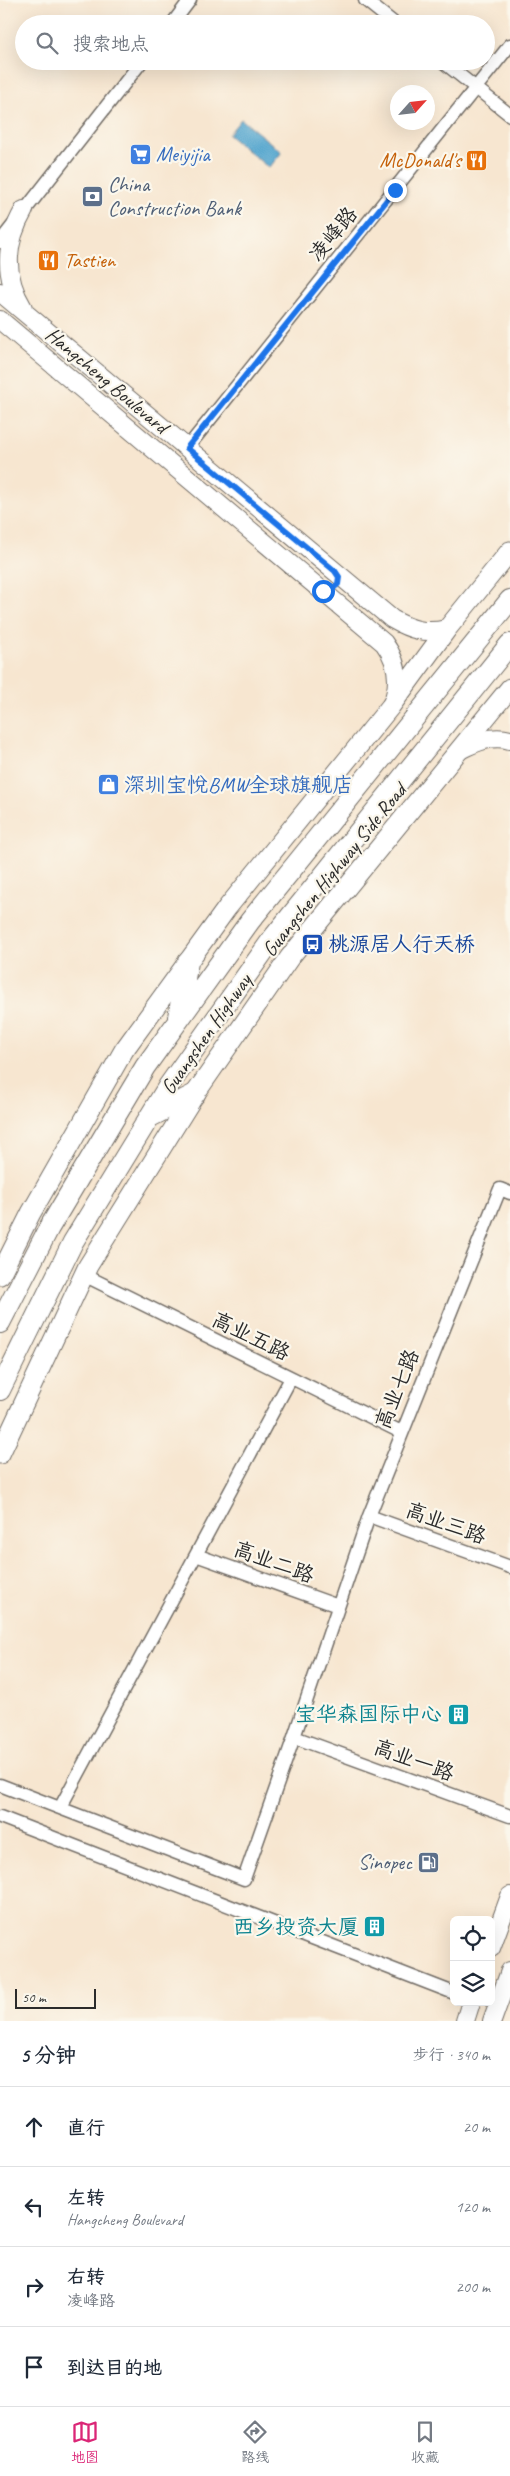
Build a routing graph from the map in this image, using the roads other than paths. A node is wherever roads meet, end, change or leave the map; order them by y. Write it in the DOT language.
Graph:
graph roads {
  1 [pos="190,0"];
  2 [pos="365,0"];
  3 [pos="179,15"];
  4 [pos="384,15"];
  5 [pos="510,45"];
  6 [pos="495,64"];
  7 [pos="135,70"];
  8 [pos="453,70"];
  9 [pos="490,70"];
  10 [pos="476,88"];
  11 [pos="510,115"];
  12 [pos="24,210"];
  13 [pos="0,226"];
  14 [pos="0,242"];
  15 [pos="0,292"];
  16 [pos="0,320"];
  17 [pos="35,321"];
  18 [pos="187,448"];
  19 [pos="510,551"];
  20 [pos="335,571"];
  21 [pos="320,589"];
  22 [pos="510,600"];
  23 [pos="446,629"];
  24 [pos="510,644"];
  25 [pos="510,654"];
  26 [pos="484,678"];
  27 [pos="510,688"];
  28 [pos="390,707"];
  29 [pos="510,740"];
  30 [pos="460,750"];
  31 [pos="188,962"];
  32 [pos="177,1022"];
  33 [pos="195,1094"];
  34 [pos="150,1117"];
  35 [pos="505,1191"];
  36 [pos="0,1275"];
  37 [pos="84,1275"];
  38 [pos="0,1323"];
  39 [pos="291,1378"];
  40 [pos="0,1390"];
  41 [pos="401,1432"];
  42 [pos="0,1454"];
  43 [pos="369,1516"];
  44 [pos="196,1555"];
  45 [pos="510,1567"];
  46 [pos="338,1606"];
  47 [pos="294,1737"];
  48 [pos="0,1785"];
  49 [pos="60,1808"];
  50 [pos="510,1816"];
  51 [pos="0,1817"];
  52 [pos="510,1896"];
  53 [pos="495,1937"];
  54 [pos="510,1971"];
  55 [pos="450,1991"];
  56 [pos="470,2006"];
  57 [pos="464,2021"];
  58 [pos="492,2021"];
  1 -- 3 [label="street"];
  2 -- 4 [label="street"];
  5 -- 6 [label="street, 凌峰路"];
  7 -- 12 [label="street"];
  8 -- 10 [label="street"];
  9 -- 10 [label="street, 凌峰路"];
  10 -- 11 [label="street"];
  10 -- 18 [label="street, 凌峰路"];
  12 -- 13 [label="main road"];
  12 -- 14 [label="street"];
  12 -- 17 [label="main road"];
  15 -- 17 [label="main road, Hangcheng Boulevard"];
  16 -- 21 [label="main road, Hangcheng Boulevard"];
  17 -- 18 [label="main road, Hangcheng Boulevard"];
  18 -- 20 [label="main road, Hangcheng Boulevard"];
  19 -- 23 [label="main road"];
  20 -- 21 [label="main road"];
  20 -- 23 [label="main road, Hangcheng Boulevard"];
  21 -- 28 [label="main road, Hangcheng Boulevard"];
  22 -- 32 [label="highway, Guangshen Highway"];
  23 -- 28 [label="main road"];
  24 -- 26 [label="highway"];
  25 -- 26 [label="highway"];
  26 -- 34 [label="highway, Guangshen Highway"];
  27 -- 30 [label="main road, Guangshen Highway Side Road"];
  28 -- 31 [label="main road"];
  29 -- 30 [label="main road"];
  30 -- 33 [label="main road, Guangshen Highway Side Road"];
  31 -- 32 [label="highway"];
  31 -- 36 [label="main road"];
  32 -- 38 [label="highway, Guangshen Highway"];
  33 -- 34 [label="highway"];
  33 -- 37 [label="main road, Guangshen Highway Side Road"];
  34 -- 40 [label="highway, Guangshen Highway"];
  35 -- 41 [label="street, 高业七路"];
  37 -- 39 [label="street, 高业五路"];
  37 -- 42 [label="main road, Guangshen Highway Side Road"];
  39 -- 41 [label="street, 高业五路"];
  39 -- 44 [label="street"];
  41 -- 43 [label="street, 高业七路"];
  43 -- 45 [label="street, 高业三路"];
  43 -- 46 [label="street, 高业七路"];
  44 -- 46 [label="street, 高业二路"];
  44 -- 49 [label="street"];
  46 -- 47 [label="street"];
  47 -- 49 [label="street"];
  47 -- 50 [label="street, 高业一路"];
  48 -- 49 [label="street"];
  51 -- 55 [label="street"];
  52 -- 53 [label="main road"];
  54 -- 58 [label="main road"];
  56 -- 57 [label="main road"];
}
